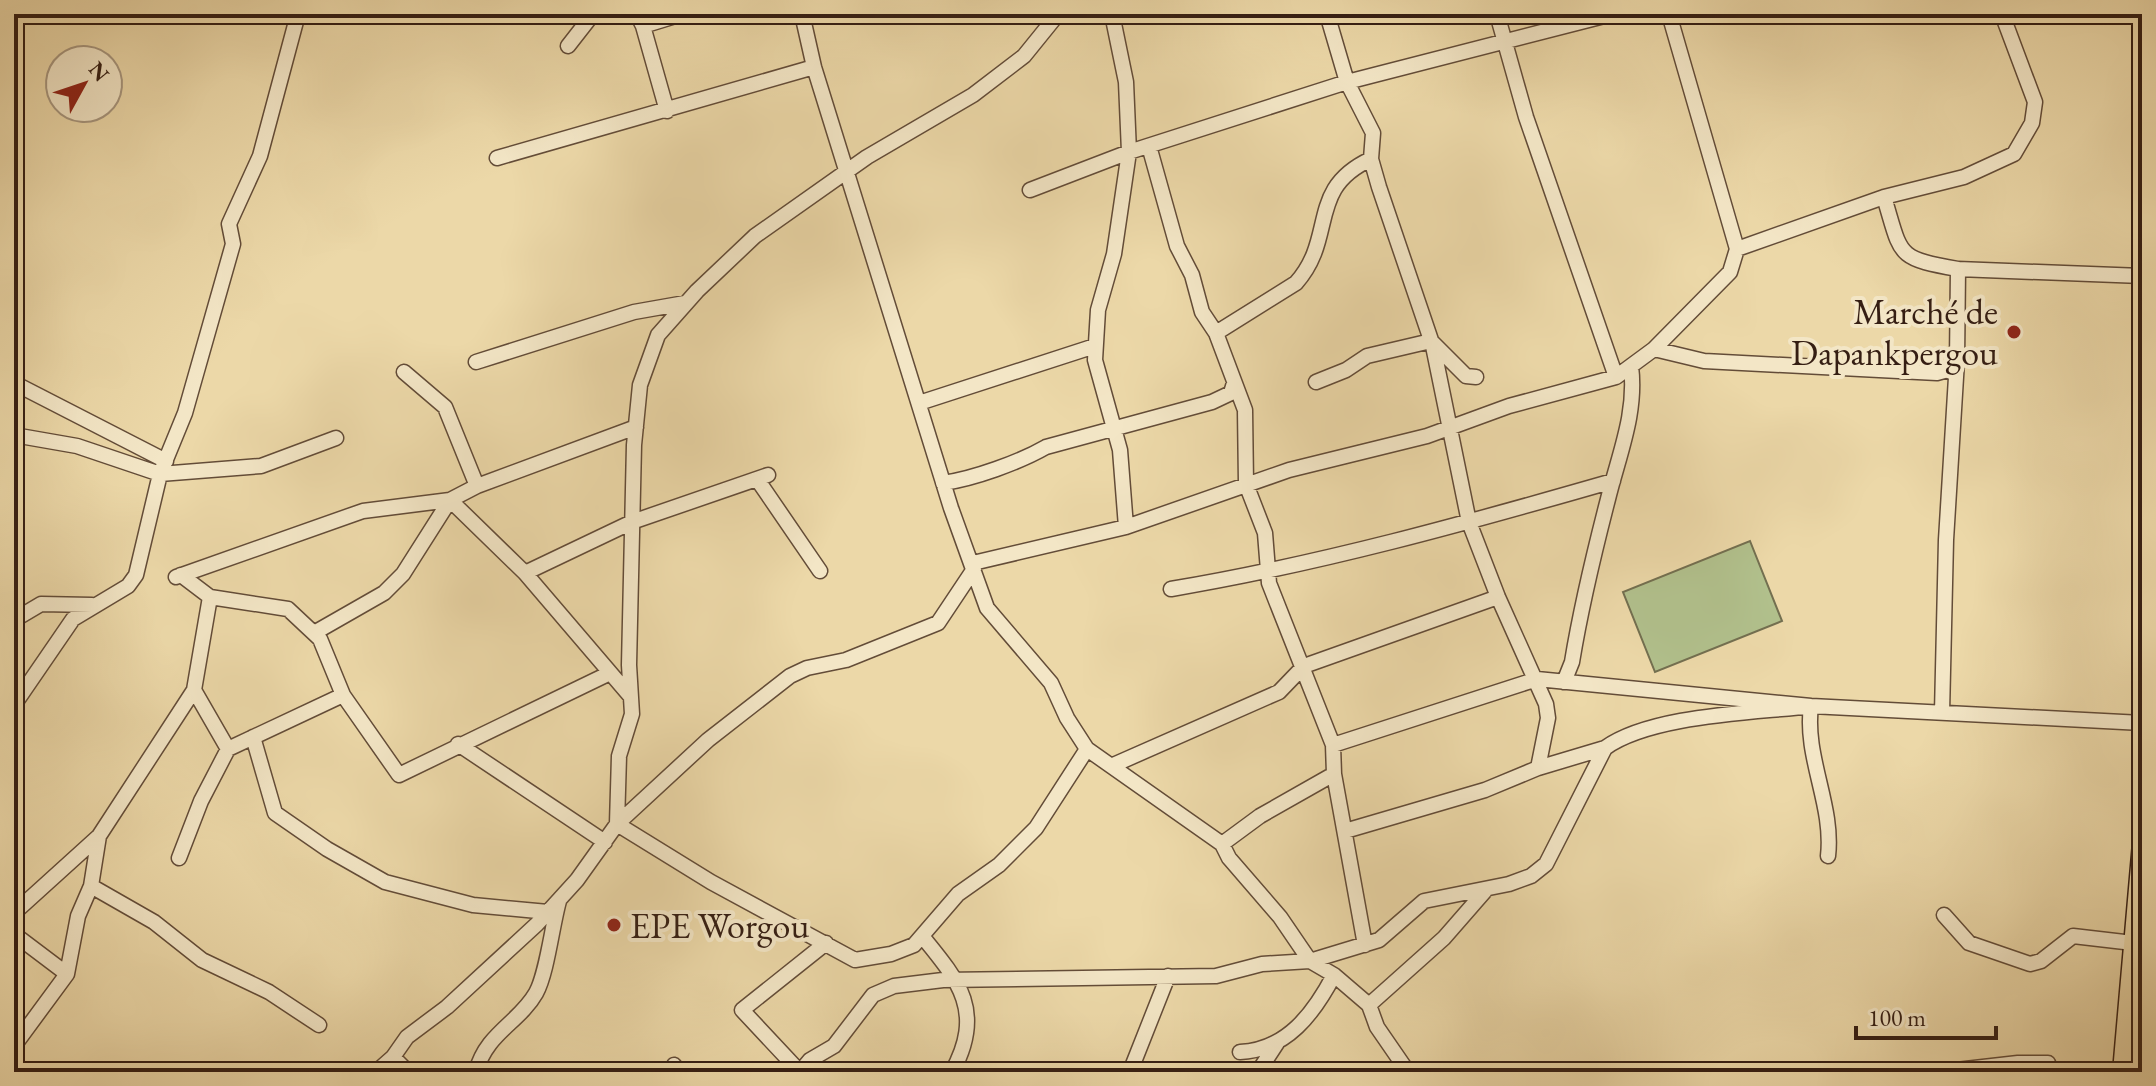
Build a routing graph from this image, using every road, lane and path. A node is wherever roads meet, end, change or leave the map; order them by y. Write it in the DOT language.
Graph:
graph roads {
  1 [pos="298,14"];
  2 [pos="593,14"];
  3 [pos="682,14"];
  4 [pos="802,14"];
  5 [pos="1058,14"];
  6 [pos="1112,14"];
  7 [pos="1327,14"];
  8 [pos="1497,14"];
  9 [pos="1612,14"];
  10 [pos="1669,14"];
  11 [pos="2002,14"];
  12 [pos="640,20"];
  13 [pos="1506,39"];
  14 [pos="568,46"];
  15 [pos="814,67"];
  16 [pos="1347,82"];
  17 [pos="667,111"];
  18 [pos="1149,146"];
  19 [pos="1129,152"];
  20 [pos="497,158"];
  21 [pos="1371,159"];
  22 [pos="848,172"];
  23 [pos="1030,190"];
  24 [pos="1884,197"];
  25 [pos="1737,249"];
  26 [pos="1958,269"];
  27 [pos="2142,276"];
  28 [pos="685,303"];
  29 [pos="1216,333"];
  30 [pos="1431,341"];
  31 [pos="1095,346"];
  32 [pos="1654,349"];
  33 [pos="1957,361"];
  34 [pos="476,362"];
  35 [pos="1631,366"];
  36 [pos="404,372"];
  37 [pos="1476,377"];
  38 [pos="1616,377"];
  39 [pos="1316,382"];
  40 [pos="14,383"];
  41 [pos="1234,383"];
  42 [pos="919,403"];
  43 [pos="636,427"];
  44 [pos="1115,429"];
  45 [pos="1448,429"];
  46 [pos="14,435"];
  47 [pos="336,438"];
  48 [pos="163,467"];
  49 [pos="1613,481"];
  50 [pos="943,483"];
  51 [pos="1246,484"];
  52 [pos="477,486"];
  53 [pos="450,500"];
  54 [pos="632,522"];
  55 [pos="1469,522"];
  56 [pos="1126,527"];
  57 [pos="973,566"];
  58 [pos="1266,569"];
  59 [pos="820,571"];
  60 [pos="525,573"];
  61 [pos="1171,589"];
  62 [pos="210,597"];
  63 [pos="1498,597"];
  64 [pos="93,605"];
  65 [pos="14,620"];
  66 [pos="314,633"];
  67 [pos="1304,666"];
  68 [pos="610,673"];
  69 [pos="1537,679"];
  70 [pos="1564,682"];
  71 [pos="194,690"];
  72 [pos="343,695"];
  73 [pos="631,697"];
  74 [pos="14,705"];
  75 [pos="1811,706"];
  76 [pos="1942,713"];
  77 [pos="2142,723"];
  78 [pos="253,737"];
  79 [pos="458,744"];
  80 [pos="1333,745"];
  81 [pos="1605,748"];
  82 [pos="228,749"];
  83 [pos="1087,749"];
  84 [pos="1111,766"];
  85 [pos="1538,768"];
  86 [pos="1334,774"];
  87 [pos="617,824"];
  88 [pos="1345,831"];
  89 [pos="99,836"];
  90 [pos="605,842"];
  91 [pos="1222,844"];
  92 [pos="2141,855"];
  93 [pos="1828,856"];
  94 [pos="179,858"];
  95 [pos="91,886"];
  96 [pos="1485,891"];
  97 [pos="560,899"];
  98 [pos="548,912"];
  99 [pos="14,913"];
  100 [pos="1944,915"];
  101 [pos="14,934"];
  102 [pos="922,936"];
  103 [pos="826,943"];
  104 [pos="2133,943"];
  105 [pos="1365,945"];
  106 [pos="1310,961"];
  107 [pos="2136,972"];
  108 [pos="67,974"];
  109 [pos="1334,975"];
  110 [pos="1168,976"];
  111 [pos="960,983"];
  112 [pos="1369,1005"];
  113 [pos="319,1025"];
  114 [pos="2125,1041"];
  115 [pos="1277,1043"];
  116 [pos="14,1046"];
  117 [pos="1240,1052"];
  118 [pos="2142,1056"];
  119 [pos="393,1057"];
  120 [pos="2048,1063"];
  121 [pos="953,1071"];
  122 [pos="376,1072"];
  123 [pos="408,1072"];
  124 [pos="476,1072"];
  125 [pos="800,1072"];
  126 [pos="1130,1072"];
  127 [pos="1258,1072"];
  128 [pos="1408,1072"];
  129 [pos="1939,1072"];
  130 [pos="2122,1072"];
  1 -- 48 [label="street"];
  2 -- 14 [label="street"];
  3 -- 12 [label="street"];
  4 -- 15 [label="street"];
  5 -- 22 [label="street"];
  6 -- 19 [label="street"];
  7 -- 16 [label="street"];
  8 -- 13 [label="street"];
  9 -- 13 [label="street"];
  10 -- 25 [label="street"];
  11 -- 24 [label="street"];
  12 -- 17 [label="street"];
  13 -- 16 [label="street"];
  13 -- 38 [label="street"];
  15 -- 17 [label="street"];
  15 -- 22 [label="street"];
  16 -- 18 [label="street"];
  16 -- 21 [label="street"];
  17 -- 20 [label="street"];
  18 -- 19 [label="street"];
  18 -- 29 [label="street"];
  19 -- 23 [label="street"];
  19 -- 31 [label="street"];
  21 -- 29 [label="street"];
  21 -- 30 [label="street"];
  22 -- 28 [label="street"];
  22 -- 42 [label="street"];
  24 -- 25 [label="street"];
  24 -- 26 [label="street"];
  25 -- 32 [label="street"];
  26 -- 27 [label="street"];
  26 -- 33 [label="street"];
  28 -- 34 [label="street"];
  28 -- 43 [label="street"];
  29 -- 41 [label="street"];
  30 -- 37 [label="street"];
  30 -- 39 [label="street"];
  30 -- 45 [label="street"];
  31 -- 42 [label="street"];
  31 -- 44 [label="street"];
  32 -- 33 [label="street"];
  32 -- 35 [label="street"];
  33 -- 76 [label="street"];
  35 -- 38 [label="street"];
  35 -- 49 [label="street"];
  36 -- 52 [label="street"];
  38 -- 45 [label="street"];
  40 -- 48 [label="street"];
  41 -- 44 [label="street"];
  41 -- 51 [label="street"];
  42 -- 50 [label="street"];
  43 -- 52 [label="street"];
  43 -- 54 [label="street"];
  44 -- 50 [label="street"];
  44 -- 56 [label="street"];
  45 -- 51 [label="street"];
  45 -- 55 [label="street"];
  46 -- 48 [label="street"];
  47 -- 48 [label="street"];
  48 -- 64 [label="street"];
  49 -- 55 [label="street"];
  49 -- 70 [label="street"];
  50 -- 57 [label="street"];
  51 -- 56 [label="street"];
  51 -- 58 [label="street"];
  52 -- 53 [label="street"];
  53 -- 60 [label="street"];
  53 -- 62 [label="street"];
  53 -- 66 [label="street"];
  54 -- 59 [label="street"];
  54 -- 60 [label="street"];
  54 -- 73 [label="street"];
  55 -- 58 [label="street"];
  55 -- 63 [label="street"];
  56 -- 57 [label="street"];
  57 -- 83 [label="street"];
  57 -- 87 [label="street"];
  58 -- 61 [label="street"];
  58 -- 67 [label="street"];
  60 -- 68 [label="street"];
  62 -- 66 [label="street"];
  62 -- 71 [label="street"];
  63 -- 67 [label="street"];
  63 -- 69 [label="street"];
  64 -- 65 [label="street"];
  64 -- 74 [label="street"];
  66 -- 72 [label="street"];
  67 -- 80 [label="street"];
  67 -- 84 [label="street"];
  68 -- 73 [label="street"];
  68 -- 79 [label="street"];
  69 -- 70 [label="street"];
  69 -- 80 [label="street"];
  69 -- 85 [label="street"];
  70 -- 75 [label="street"];
  71 -- 82 [label="street"];
  71 -- 89 [label="street"];
  72 -- 78 [label="street"];
  72 -- 79 [label="street"];
  73 -- 87 [label="street"];
  75 -- 76 [label="street"];
  75 -- 81 [label="street"];
  75 -- 93 [label="street"];
  76 -- 77 [label="street"];
  78 -- 82 [label="street"];
  78 -- 98 [label="street"];
  79 -- 90 [label="street"];
  80 -- 86 [label="street"];
  81 -- 85 [label="street"];
  81 -- 96 [label="street"];
  82 -- 94 [label="street"];
  83 -- 84 [label="street"];
  83 -- 102 [label="street"];
  84 -- 91 [label="street"];
  85 -- 88 [label="street"];
  86 -- 88 [label="street"];
  86 -- 91 [label="street"];
  87 -- 90 [label="street"];
  87 -- 103 [label="street"];
  88 -- 105 [label="street"];
  89 -- 95 [label="street"];
  89 -- 99 [label="street"];
  90 -- 97 [label="street"];
  91 -- 106 [label="street"];
  92 -- 104 [label="main road"];
  95 -- 108 [label="street"];
  95 -- 113 [label="street"];
  96 -- 105 [label="street"];
  96 -- 112 [label="street"];
  97 -- 98 [label="street"];
  97 -- 124 [label="street"];
  98 -- 119 [label="street"];
  100 -- 104 [label="street"];
  101 -- 108 [label="street"];
  102 -- 103 [label="street"];
  102 -- 111 [label="street"];
  103 -- 125 [label="street"];
  104 -- 107 [label="main road"];
  105 -- 106 [label="street"];
  106 -- 109 [label="street"];
  106 -- 110 [label="street"];
  107 -- 114 [label="main road"];
  108 -- 116 [label="street"];
  109 -- 112 [label="street"];
  109 -- 115 [label="street"];
  110 -- 111 [label="street"];
  110 -- 126 [label="street"];
  111 -- 121 [label="street"];
  111 -- 125 [label="street"];
  112 -- 128 [label="street"];
  114 -- 118 [label="street"];
  114 -- 130 [label="main road"];
  115 -- 117 [label="street"];
  115 -- 127 [label="street"];
  119 -- 122 [label="street"];
  119 -- 123 [label="street"];
  120 -- 129 [label="street"];
}
